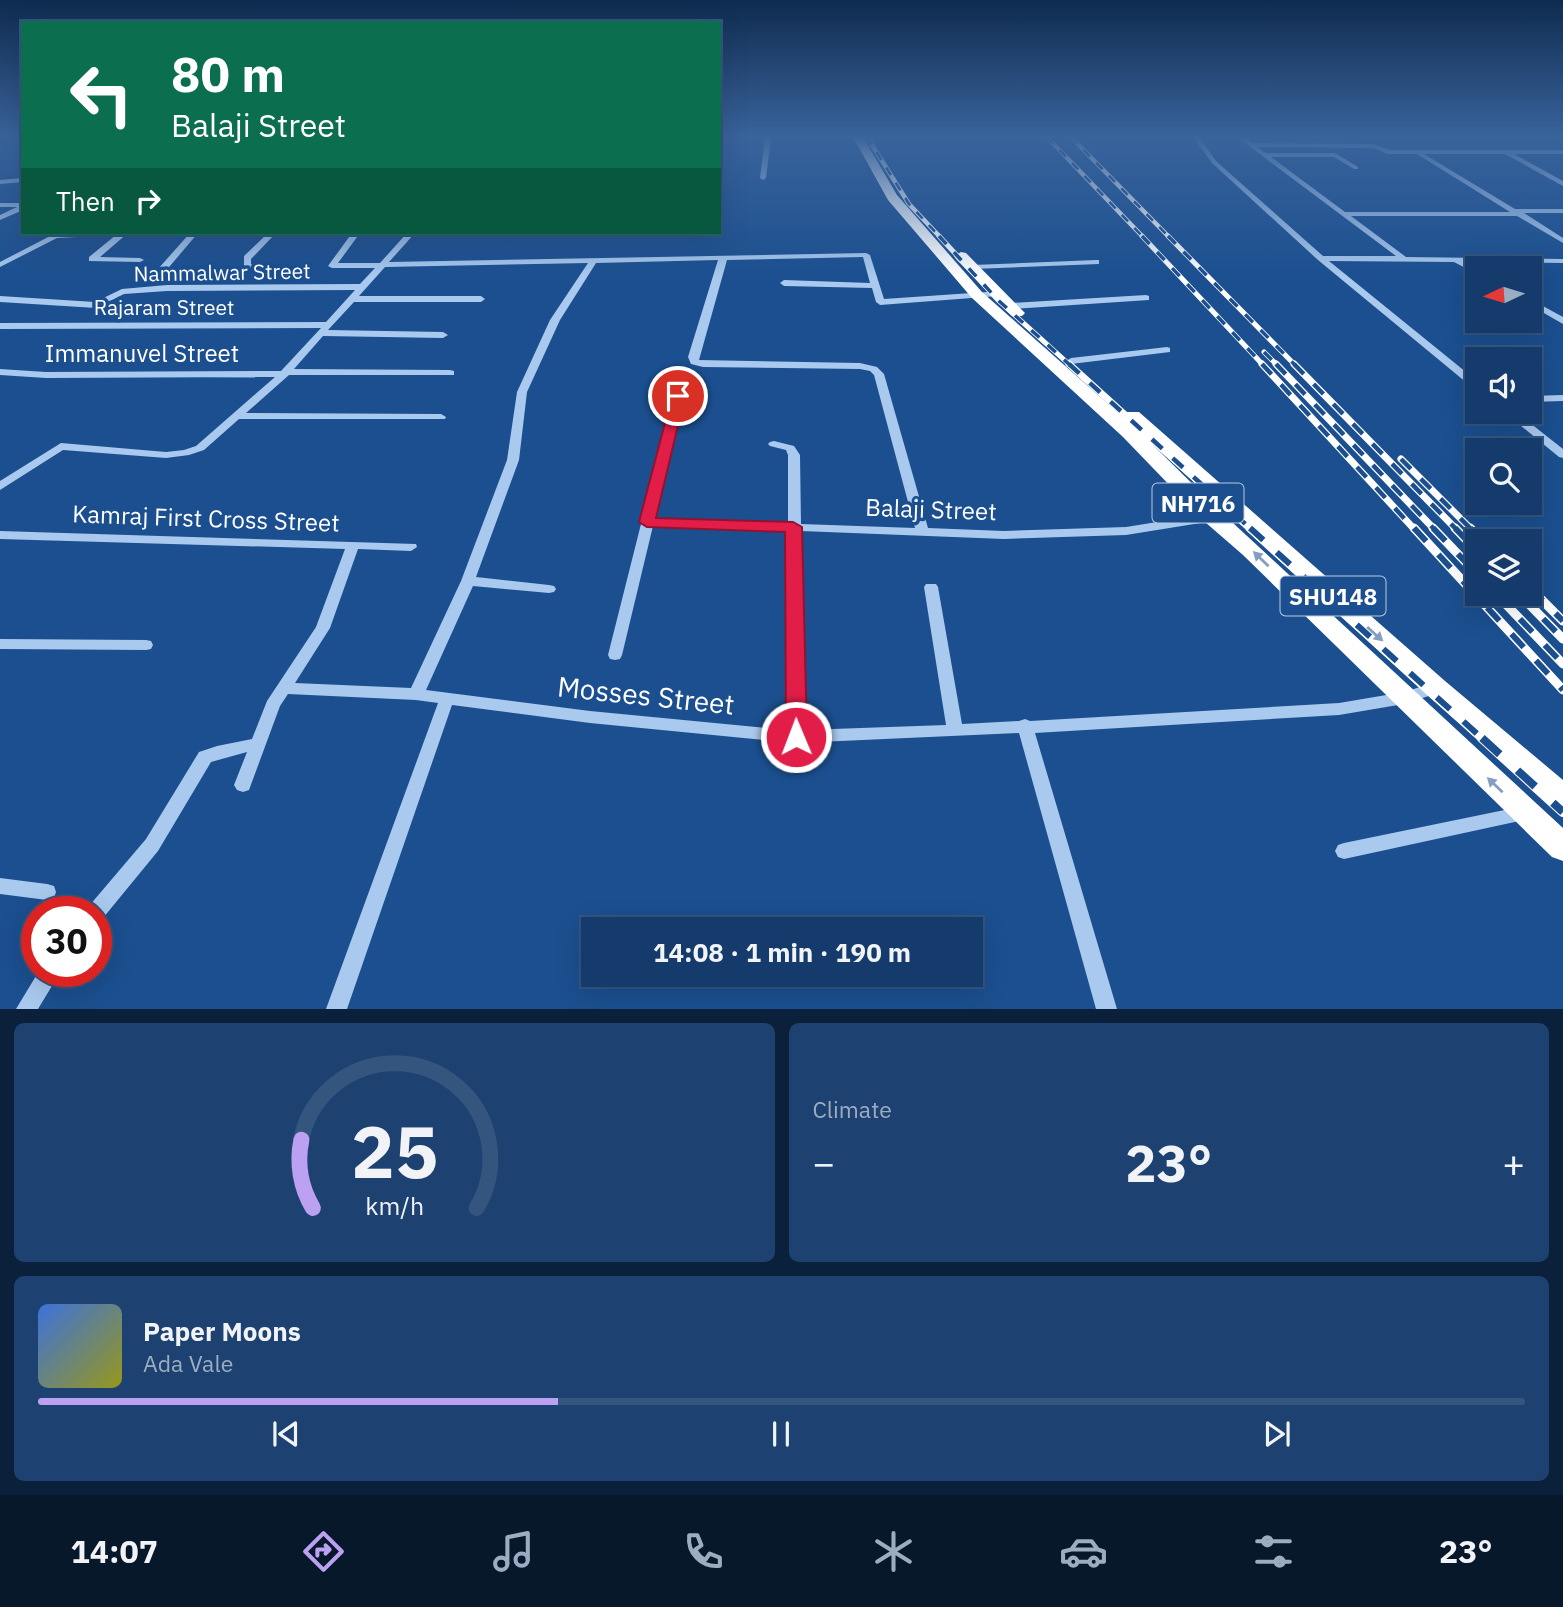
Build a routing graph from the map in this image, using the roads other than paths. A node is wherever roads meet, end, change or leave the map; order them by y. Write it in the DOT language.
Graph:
graph roads {
  1 [pos="885,184"];
  2 [pos="901,184"];
  3 [pos="1239,184"];
  4 [pos="1303,184"];
  5 [pos="1471,184"];
  6 [pos="0,205"];
  7 [pos="21,206"];
  8 [pos="21,207"];
  9 [pos="1563,211"];
  10 [pos="1518,212"];
  11 [pos="1345,214"];
  12 [pos="0,218"];
  13 [pos="57,235"];
  14 [pos="120,235"];
  15 [pos="192,235"];
  16 [pos="270,235"];
  17 [pos="355,235"];
  18 [pos="409,235"];
  19 [pos="1563,241"];
  20 [pos="1321,258"];
  21 [pos="723,259"];
  22 [pos="1404,259"];
  23 [pos="140,260"];
  24 [pos="1455,260"];
  25 [pos="1563,261"];
  26 [pos="593,262"];
  27 [pos="1096,262"];
  28 [pos="0,265"];
  29 [pos="1465,265"];
  30 [pos="383,266"];
  31 [pos="972,267"];
  32 [pos="253,268"];
  33 [pos="161,271"];
  34 [pos="783,283"];
  35 [pos="875,286"];
  36 [pos="363,287"];
  37 [pos="988,294"];
  38 [pos="1146,298"];
  39 [pos="0,299"];
  40 [pos="353,299"];
  41 [pos="481,299"];
  42 [pos="1011,306"];
  43 [pos="1542,309"];
  44 [pos="1563,321"];
  45 [pos="0,326"];
  46 [pos="325,329"];
  47 [pos="443,335"];
  48 [pos="1167,349"];
  49 [pos="1071,360"];
  50 [pos="0,372"];
  51 [pos="285,373"];
  52 [pos="450,373"];
  53 [pos="1465,376"];
  54 [pos="678,396"];
  55 [pos="1563,398"];
  56 [pos="1542,399"];
  57 [pos="235,416"];
  58 [pos="441,417"];
  59 [pos="1524,424"];
  60 [pos="774,444"];
  61 [pos="1563,455"];
  62 [pos="0,486"];
  63 [pos="1213,517"];
  64 [pos="647,522"];
  65 [pos="793,527"];
  66 [pos="922,531"];
  67 [pos="0,534"];
  68 [pos="353,545"];
  69 [pos="411,547"];
  70 [pos="468,581"];
  71 [pos="930,587"];
  72 [pos="549,589"];
  73 [pos="0,644"];
  74 [pos="146,645"];
  75 [pos="615,655"];
  76 [pos="286,688"];
  77 [pos="1436,688"];
  78 [pos="416,694"];
  79 [pos="447,698"];
  80 [pos="1404,698"];
  81 [pos="1025,725"];
  82 [pos="955,731"];
  83 [pos="796,737"];
  84 [pos="257,744"];
  85 [pos="243,785"];
  86 [pos="1563,797"];
  87 [pos="1524,813"];
  88 [pos="1563,848"];
  89 [pos="1344,851"];
  90 [pos="0,886"];
  91 [pos="47,892"];
  92 [pos="109,896"];
  93 [pos="40,987"];
  94 [pos="26,1009"];
  95 [pos="336,1009"];
  96 [pos="1107,1009"];
  1 -- 37 [label="highway, NH716"];
  2 -- 31 [label="highway, SHU148"];
  3 -- 20 [label="street"];
  4 -- 11 [label="street"];
  5 -- 10 [label="street"];
  6 -- 7 [label="street"];
  8 -- 12 [label="street"];
  9 -- 10 [label="street"];
  10 -- 11 [label="street"];
  10 -- 19 [label="street"];
  11 -- 22 [label="street"];
  13 -- 28 [label="street"];
  14 -- 23 [label="street"];
  15 -- 33 [label="street"];
  16 -- 32 [label="street"];
  17 -- 30 [label="street"];
  18 -- 30 [label="street"];
  20 -- 22 [label="street"];
  20 -- 53 [label="street"];
  21 -- 26 [label="street"];
  21 -- 35 [label="street"];
  21 -- 66 [label="street"];
  22 -- 24 [label="street"];
  24 -- 25 [label="street"];
  24 -- 29 [label="street"];
  26 -- 30 [label="street"];
  26 -- 70 [label="street"];
  27 -- 31 [label="street"];
  30 -- 36 [label="street"];
  31 -- 37 [label="highway, SHU148"];
  34 -- 35 [label="street"];
  35 -- 37 [label="street"];
  36 -- 39 [label="street, Nammalwar Street"];
  36 -- 40 [label="street"];
  37 -- 42 [label="highway, SHU148"];
  37 -- 63 [label="highway, NH716"];
  38 -- 42 [label="street"];
  40 -- 41 [label="street"];
  40 -- 46 [label="street"];
  42 -- 49 [label="highway, SHU148"];
  43 -- 44 [label="street"];
  45 -- 46 [label="street, Rajaram Street"];
  46 -- 47 [label="street, Rajaram Street"];
  46 -- 51 [label="street"];
  48 -- 49 [label="street"];
  49 -- 77 [label="highway, SHU148, one-way"];
  50 -- 51 [label="street, Immanuvel Street"];
  51 -- 52 [label="street, Immanuvel Street"];
  51 -- 57 [label="street"];
  54 -- 64 [label="street"];
  55 -- 56 [label="street"];
  57 -- 58 [label="street"];
  57 -- 62 [label="street"];
  59 -- 61 [label="street"];
  60 -- 65 [label="street"];
  63 -- 66 [label="street, Balaji Street"];
  80 -- 63 [label="highway, NH716, one-way"];
  64 -- 65 [label="street, Balaji Street"];
  64 -- 75 [label="street"];
  65 -- 66 [label="street, Balaji Street"];
  65 -- 83 [label="street"];
  67 -- 68 [label="street, Kamraj First Cross Street"];
  68 -- 69 [label="street, Kamraj First Cross Street"];
  68 -- 76 [label="street"];
  70 -- 72 [label="street"];
  70 -- 78 [label="street"];
  71 -- 82 [label="street"];
  73 -- 74 [label="street"];
  76 -- 78 [label="street, Mosses Street"];
  76 -- 84 [label="street"];
  77 -- 80 [label="street"];
  77 -- 86 [label="highway, SHU148"];
  78 -- 79 [label="street, Mosses Street"];
  79 -- 83 [label="street, Mosses Street"];
  79 -- 95 [label="street"];
  80 -- 81 [label="street"];
  87 -- 80 [label="highway, NH716, one-way"];
  81 -- 82 [label="street, Mosses Street"];
  81 -- 96 [label="street"];
  82 -- 83 [label="street, Mosses Street"];
  84 -- 85 [label="street"];
  84 -- 92 [label="street"];
  87 -- 88 [label="highway, NH716"];
  87 -- 89 [label="street"];
  90 -- 91 [label="street"];
  93 -- 94 [label="street"];
}
